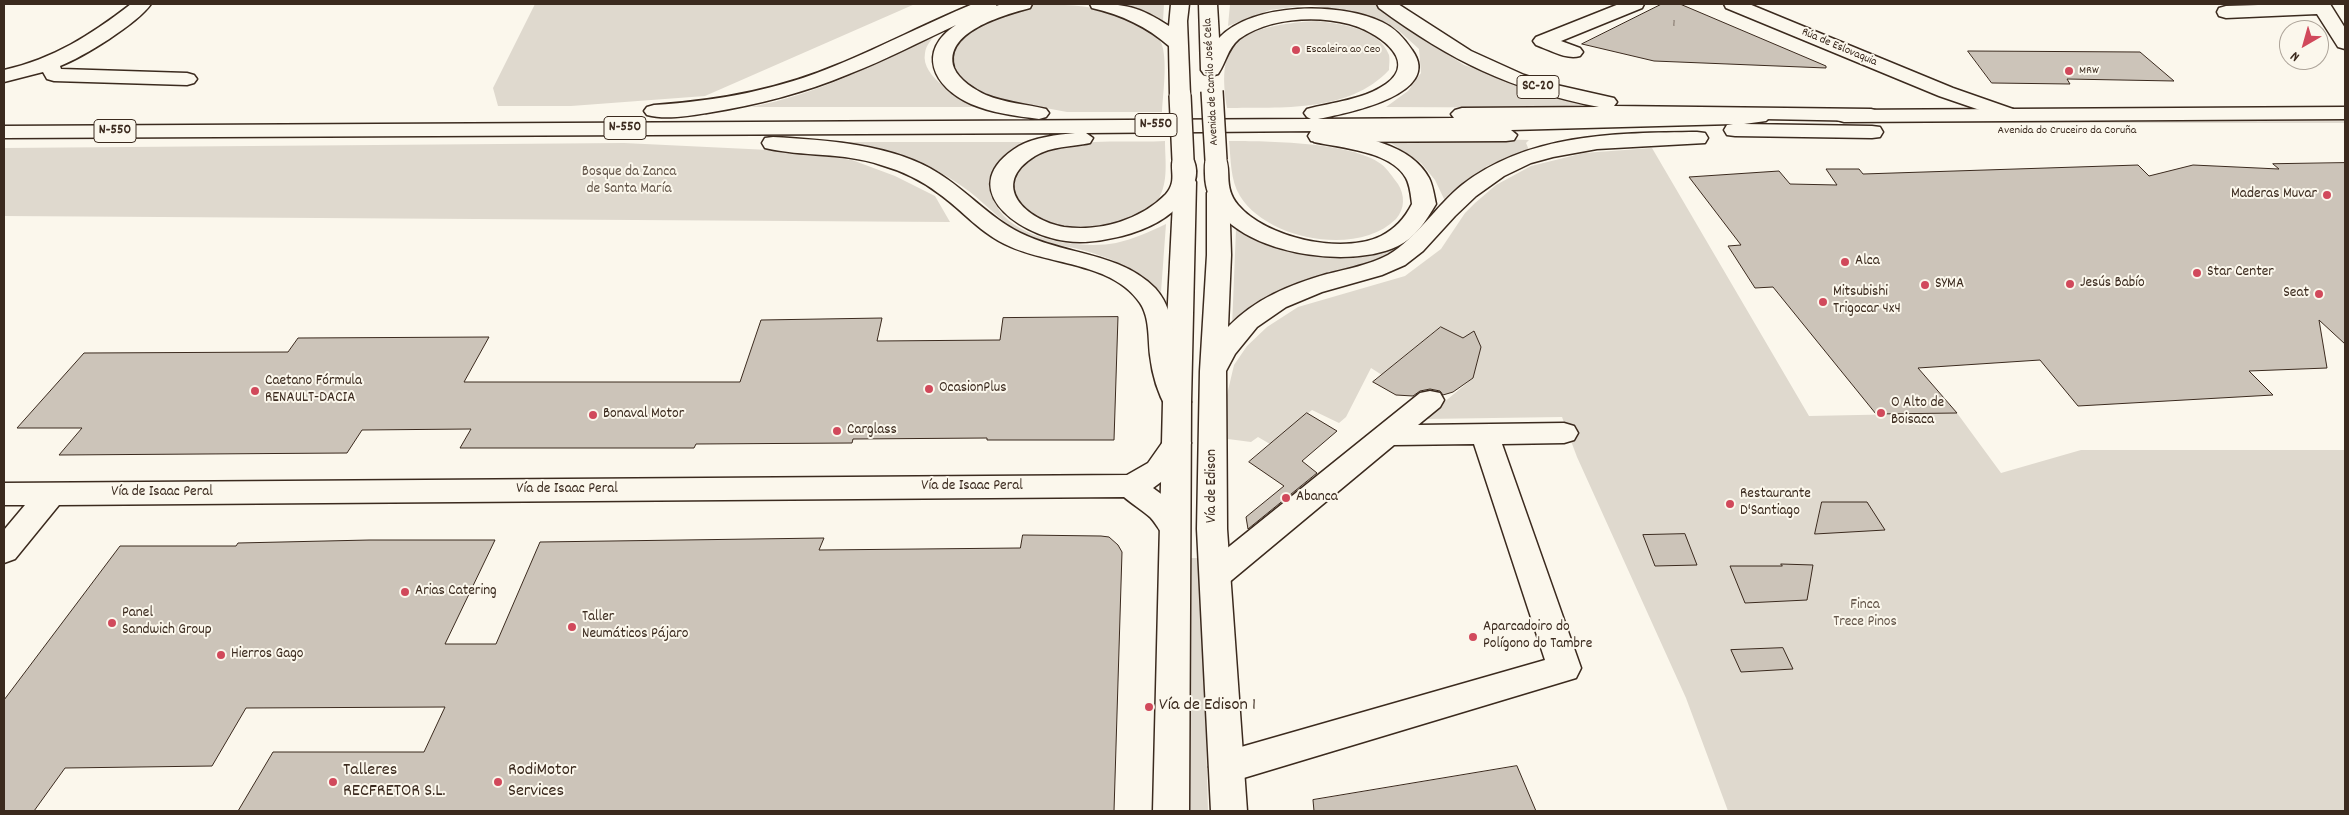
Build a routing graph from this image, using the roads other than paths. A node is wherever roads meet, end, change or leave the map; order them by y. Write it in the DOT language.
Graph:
graph roads {
  1 [pos="142,4"];
  2 [pos="988,4"];
  3 [pos="1023,4"];
  4 [pos="1099,4"];
  5 [pos="1180,4"];
  6 [pos="1208,4"];
  7 [pos="1386,4"];
  8 [pos="1636,4"];
  9 [pos="1741,5"];
  10 [pos="2326,5"];
  11 [pos="1765,10"];
  12 [pos="2226,12"];
  13 [pos="2345,14"];
  14 [pos="2345,28"];
  15 [pos="2345,43"];
  16 [pos="1179,45"];
  17 [pos="1574,52"];
  18 [pos="49,65"];
  19 [pos="1211,66"];
  20 [pos="4,76"];
  21 [pos="186,79"];
  22 [pos="1946,92"];
  23 [pos="1711,112"];
  24 [pos="2006,113"];
  25 [pos="2345,113"];
  26 [pos="1312,114"];
  27 [pos="1958,114"];
  28 [pos="1050,115"];
  29 [pos="1871,115"];
  30 [pos="1484,124"];
  31 [pos="561,128"];
  32 [pos="2345,129"];
  33 [pos="313,130"];
  34 [pos="423,130"];
  35 [pos="1789,131"];
  36 [pos="4,132"];
  37 [pos="1736,135"];
  38 [pos="674,136"];
  39 [pos="1315,136"];
  40 [pos="1088,137"];
  41 [pos="1216,160"];
  42 [pos="1184,171"];
  43 [pos="1218,193"];
  44 [pos="1212,371"];
  45 [pos="1430,400"];
  46 [pos="1177,402"];
  47 [pos="1564,433"];
  48 [pos="1485,434"];
  49 [pos="1387,435"];
  50 [pos="1177,443"];
  51 [pos="1130,486"];
  52 [pos="4,494"];
  53 [pos="51,494"];
  54 [pos="1174,528"];
  55 [pos="4,551"];
  56 [pos="1216,575"];
  57 [pos="1227,767"];
  58 [pos="1171,811"];
  59 [pos="1230,811"];
  1 -- 18 [label="main road"];
  2 -- 33 [label="main road"];
  3 -- 28 [label="main road"];
  4 -- 16 [label="main road"];
  5 -- 16 [label="main road"];
  6 -- 19 [label="main road, Avenida de Camilo José Cela"];
  7 -- 23 [label="main road, SC-20"];
  8 -- 17 [label="main road"];
  9 -- 11 [label="main road, Rúa de Eslovaquia"];
  10 -- 12 [label="main road"];
  10 -- 13 [label="main road"];
  10 -- 14 [label="main road"];
  10 -- 15 [label="main road"];
  11 -- 22 [label="main road, Rúa de Eslovaquia"];
  16 -- 42 [label="main road, bridge"];
  18 -- 20 [label="main road"];
  18 -- 21 [label="main road"];
  19 -- 26 [label="main road"];
  19 -- 41 [label="main road, Avenida de Camilo José Cela, bridge"];
  22 -- 24 [label="main road, Rúa de Eslovaquia"];
  22 -- 27 [label="main road"];
  23 -- 26 [label="main road"];
  23 -- 29 [label="main road"];
  24 -- 25 [label="main road, Avenida do Cruceiro da Coruña"];
  24 -- 27 [label="main road, Avenida do Cruceiro da Coruña"];
  26 -- 28 [label="main road"];
  27 -- 29 [label="main road, Avenida do Cruceiro da Coruña"];
  28 -- 31 [label="main road"];
  29 -- 30 [label="main road"];
  30 -- 31 [label="main road, N-550"];
  30 -- 35 [label="main road"];
  31 -- 34 [label="main road, N-550"];
  32 -- 35 [label="main road, Avenida do Cruceiro da Coruña"];
  33 -- 34 [label="main road, N-550"];
  33 -- 36 [label="main road, N-550"];
  34 -- 38 [label="main road"];
  35 -- 37 [label="main road"];
  37 -- 39 [label="main road"];
  37 -- 44 [label="main road"];
  38 -- 40 [label="main road"];
  38 -- 46 [label="main road"];
  39 -- 40 [label="main road"];
  39 -- 43 [label="main road"];
  40 -- 42 [label="main road"];
  41 -- 43 [label="main road, Vía de Edison"];
  42 -- 46 [label="main road"];
  43 -- 44 [label="main road, Vía de Edison"];
  44 -- 56 [label="main road, Vía de Edison"];
  45 -- 49 [label="main road"];
  46 -- 50 [label="main road"];
  47 -- 48 [label="main road"];
  48 -- 49 [label="main road"];
  48 -- 57 [label="main road"];
  49 -- 56 [label="main road"];
  50 -- 51 [label="main road, Vía de Isaac Peral"];
  50 -- 54 [label="main road"];
  51 -- 53 [label="main road, Vía de Isaac Peral"];
  51 -- 54 [label="main road"];
  52 -- 53 [label="main road, Vía de Isaac Peral"];
  53 -- 55 [label="main road"];
  54 -- 58 [label="main road"];
  56 -- 57 [label="main road, Vía de Edison"];
  57 -- 59 [label="main road, Vía de Edison"];
}
